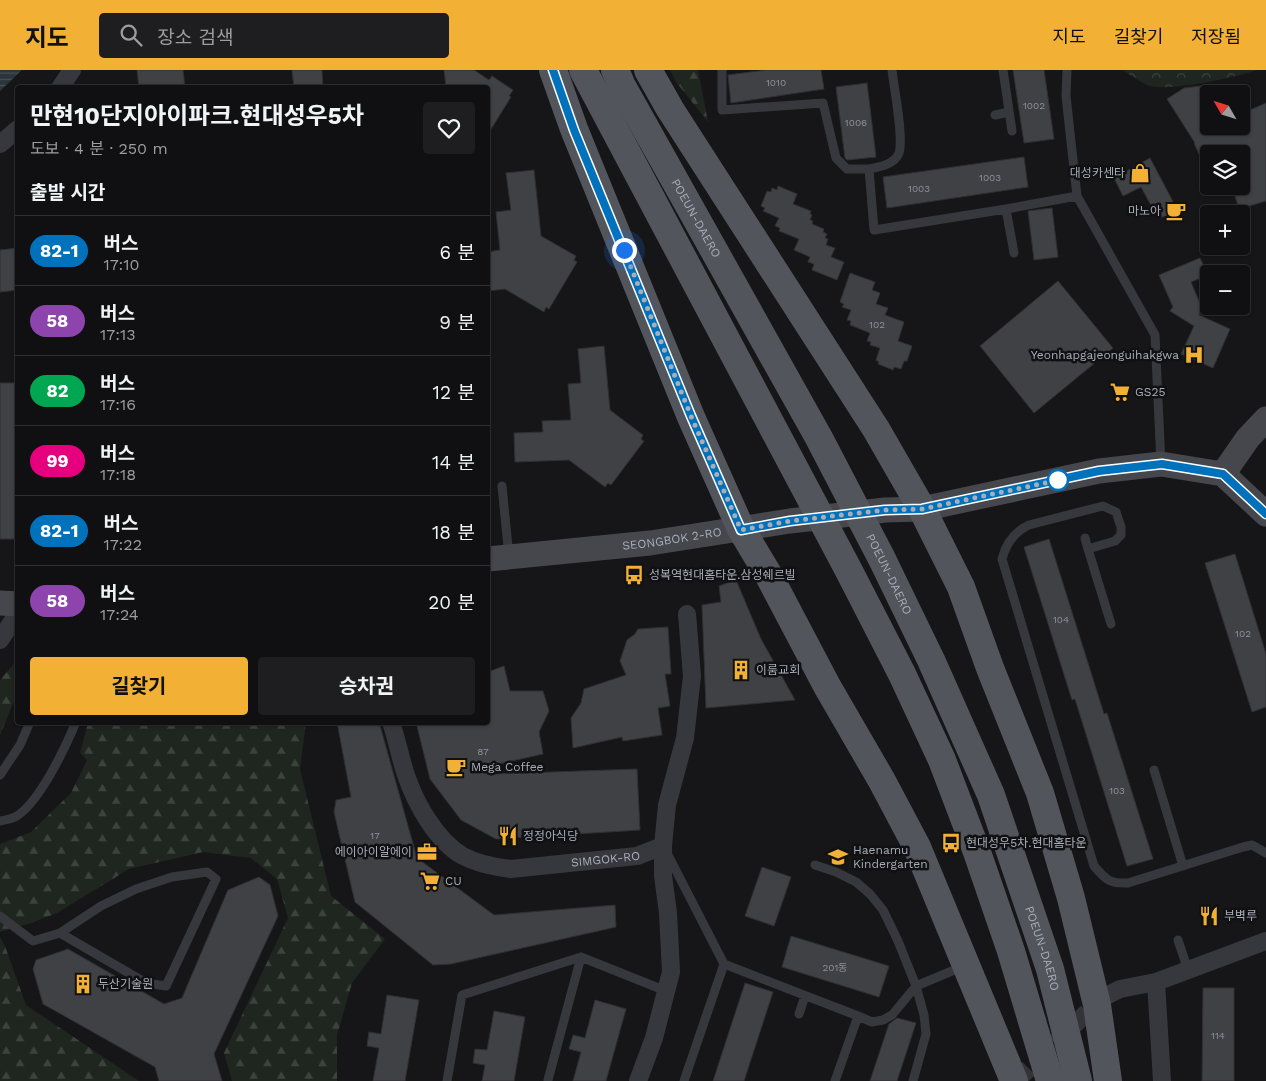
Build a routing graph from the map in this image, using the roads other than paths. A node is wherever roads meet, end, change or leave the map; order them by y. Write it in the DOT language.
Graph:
graph roads {
  1 [pos="72,70"];
  2 [pos="553,70"];
  3 [pos="583,70"];
  4 [pos="615,70"];
  5 [pos="648,70"];
  6 [pos="722,70"];
  7 [pos="892,70"];
  8 [pos="1003,70"];
  9 [pos="1067,70"];
  10 [pos="62,85"];
  11 [pos="1009,112"];
  12 [pos="995,115"];
  13 [pos="1012,131"];
  14 [pos="15,132"];
  15 [pos="0,144"];
  16 [pos="869,169"];
  17 [pos="1077,196"];
  18 [pos="1006,209"];
  19 [pos="1014,253"];
  20 [pos="1266,419"];
  21 [pos="1162,464"];
  22 [pos="1223,474"];
  23 [pos="502,486"];
  24 [pos="922,509"];
  25 [pos="1266,514"];
  26 [pos="741,530"];
  27 [pos="1085,538"];
  28 [pos="1088,549"];
  29 [pos="498,558"];
  30 [pos="0,603"];
  31 [pos="15,604"];
  32 [pos="687,614"];
  33 [pos="15,618"];
  34 [pos="1111,624"];
  35 [pos="0,640"];
  36 [pos="29,725"];
  37 [pos="75,725"];
  38 [pos="392,725"];
  39 [pos="1154,770"];
  40 [pos="0,775"];
  41 [pos="0,821"];
  42 [pos="663,846"];
  43 [pos="1266,852"];
  44 [pos="815,865"];
  45 [pos="1183,866"];
  46 [pos="0,916"];
  47 [pos="60,933"];
  48 [pos="1178,940"];
  49 [pos="1266,941"];
  50 [pos="581,957"];
  51 [pos="724,964"];
  52 [pos="966,966"];
  53 [pos="1188,970"];
  54 [pos="1156,982"];
  55 [pos="916,986"];
  56 [pos="666,991"];
  57 [pos="805,996"];
  58 [pos="799,1014"];
  59 [pos="858,1016"];
  60 [pos="1101,1022"];
  61 [pos="1078,1079"];
  62 [pos="548,1080"];
  63 [pos="447,1081"];
  64 [pos="638,1081"];
  65 [pos="684,1081"];
  66 [pos="835,1081"];
  67 [pos="913,1081"];
  68 [pos="1014,1081"];
  69 [pos="1050,1081"];
  70 [pos="1108,1081"];
  71 [pos="1162,1081"];
  1 -- 10 [label="street"];
  2 -- 26 [label="main road"];
  3 -- 69 [label="main road"];
  4 -- 61 [label="main road, POEUN-DAERO"];
  5 -- 24 [label="main road"];
  6 -- 16 [label="lane"];
  7 -- 16 [label="lane"];
  8 -- 11 [label="lane"];
  9 -- 17 [label="lane"];
  11 -- 12 [label="lane"];
  11 -- 13 [label="lane"];
  14 -- 15 [label="street"];
  16 -- 18 [label="lane"];
  17 -- 18 [label="lane"];
  17 -- 21 [label="lane"];
  18 -- 19 [label="lane"];
  20 -- 22 [label="street"];
  21 -- 22 [label="street, SEONGBOK 2-RO"];
  21 -- 24 [label="street, SEONGBOK 2-RO"];
  22 -- 25 [label="street"];
  23 -- 29 [label="lane"];
  24 -- 26 [label="street, SEONGBOK 2-RO"];
  24 -- 60 [label="main road"];
  26 -- 29 [label="street, SEONGBOK 2-RO"];
  26 -- 52 [label="main road"];
  27 -- 28 [label="lane"];
  28 -- 34 [label="lane"];
  28 -- 45 [label="lane"];
  30 -- 31 [label="street"];
  32 -- 42 [label="street"];
  33 -- 35 [label="street"];
  36 -- 40 [label="lane"];
  37 -- 41 [label="lane"];
  38 -- 42 [label="street, SIMGOK-RO"];
  39 -- 45 [label="lane"];
  42 -- 51 [label="lane"];
  42 -- 56 [label="street"];
  43 -- 45 [label="lane"];
  44 -- 55 [label="lane"];
  46 -- 47 [label="lane"];
  47 -- 47 [label="lane"];
  48 -- 53 [label="lane"];
  49 -- 53 [label="street"];
  50 -- 56 [label="lane"];
  50 -- 62 [label="lane"];
  50 -- 63 [label="lane"];
  51 -- 57 [label="lane"];
  51 -- 65 [label="lane"];
  52 -- 55 [label="lane"];
  52 -- 68 [label="main road"];
  53 -- 54 [label="street"];
  54 -- 60 [label="street"];
  54 -- 71 [label="street"];
  55 -- 59 [label="lane"];
  55 -- 67 [label="lane"];
  56 -- 64 [label="street"];
  57 -- 58 [label="lane"];
  57 -- 59 [label="lane"];
  59 -- 66 [label="lane"];
  60 -- 70 [label="main road"];
}
